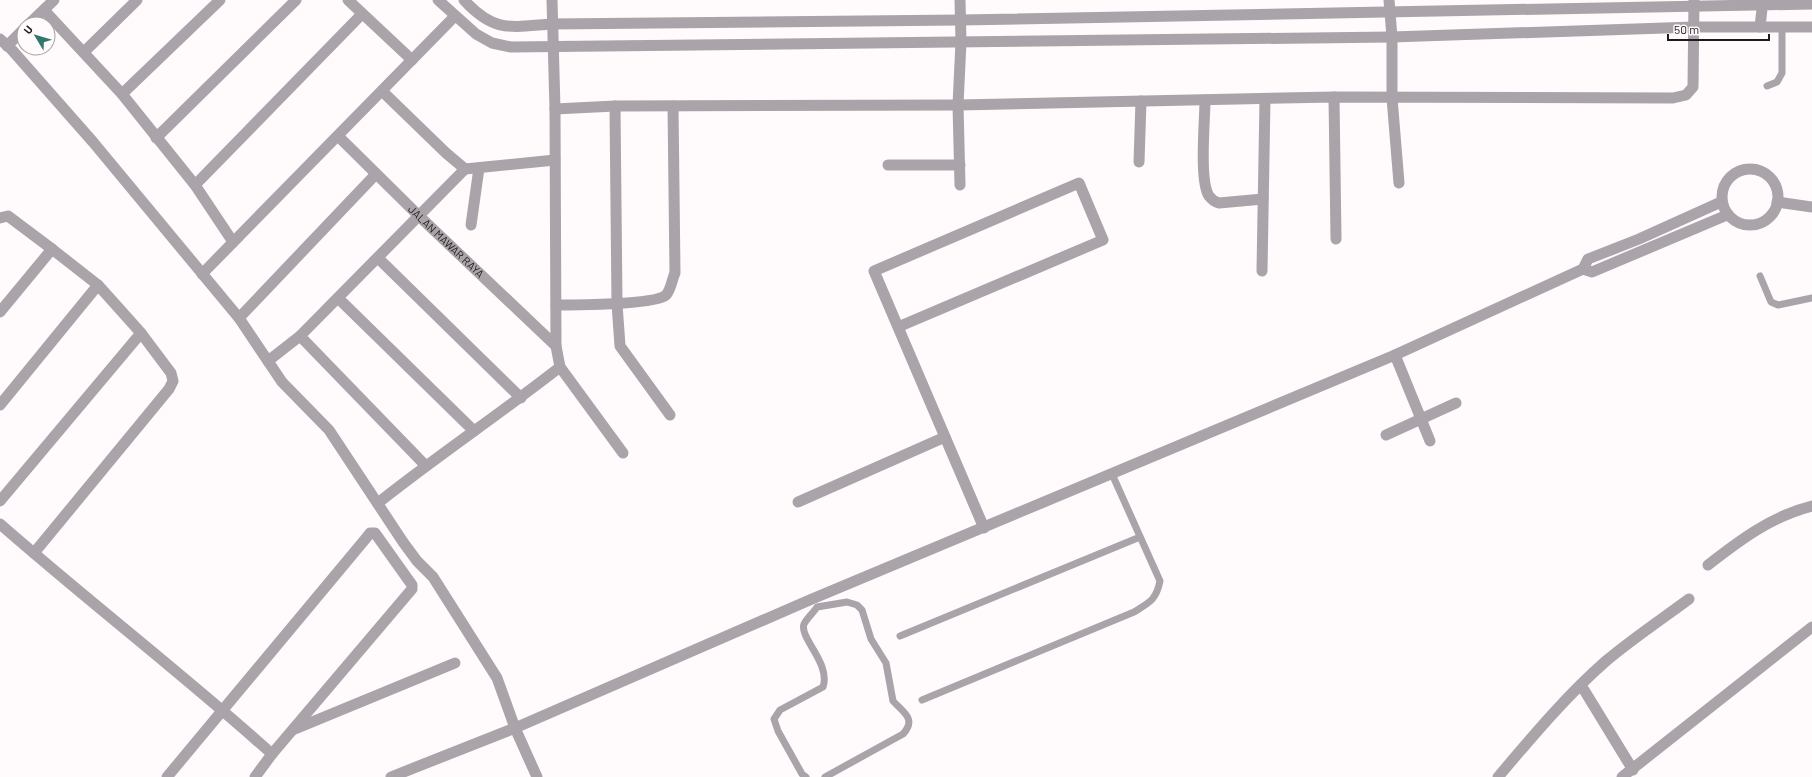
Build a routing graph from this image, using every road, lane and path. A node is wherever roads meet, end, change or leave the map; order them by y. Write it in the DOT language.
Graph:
graph roads {
  1 [pos="54,0"];
  2 [pos="137,0"];
  3 [pos="220,0"];
  4 [pos="296,0"];
  5 [pos="348,0"];
  6 [pos="438,0"];
  7 [pos="464,0"];
  8 [pos="552,0"];
  9 [pos="960,0"];
  10 [pos="1389,0"];
  11 [pos="1694,3"];
  12 [pos="1762,3"];
  13 [pos="1812,4"];
  14 [pos="44,10"];
  15 [pos="1390,12"];
  16 [pos="362,14"];
  17 [pos="38,16"];
  18 [pos="455,16"];
  19 [pos="960,20"];
  20 [pos="551,24"];
  21 [pos="1694,27"];
  22 [pos="1760,27"];
  23 [pos="1782,27"];
  24 [pos="1812,28"];
  25 [pos="16,34"];
  26 [pos="1392,37"];
  27 [pos="4,42"];
  28 [pos="960,42"];
  29 [pos="553,48"];
  30 [pos="84,52"];
  31 [pos="412,60"];
  32 [pos="1767,86"];
  33 [pos="382,91"];
  34 [pos="122,94"];
  35 [pos="1334,97"];
  36 [pos="1392,98"];
  37 [pos="1265,99"];
  38 [pos="1205,100"];
  39 [pos="1141,101"];
  40 [pos="958,105"];
  41 [pos="615,106"];
  42 [pos="673,106"];
  43 [pos="555,109"];
  44 [pos="338,136"];
  45 [pos="156,138"];
  46 [pos="555,160"];
  47 [pos="1140,162"];
  48 [pos="888,165"];
  49 [pos="960,165"];
  50 [pos="465,168"];
  51 [pos="479,168"];
  52 [pos="376,174"];
  53 [pos="1399,183"];
  54 [pos="960,185"];
  55 [pos="195,186"];
  56 [pos="1263,199"];
  57 [pos="1721,202"];
  58 [pos="1778,202"];
  59 [pos="1812,208"];
  60 [pos="1727,215"];
  61 [pos="419,216"];
  62 [pos="0,218"];
  63 [pos="471,226"];
  64 [pos="1336,239"];
  65 [pos="233,242"];
  66 [pos="52,249"];
  67 [pos="378,258"];
  68 [pos="1583,269"];
  69 [pos="1262,271"];
  70 [pos="202,274"];
  71 [pos="1760,276"];
  72 [pos="98,285"];
  73 [pos="338,298"];
  74 [pos="1812,298"];
  75 [pos="617,304"];
  76 [pos="556,305"];
  77 [pos="0,312"];
  78 [pos="238,318"];
  79 [pos="898,327"];
  80 [pos="141,334"];
  81 [pos="300,336"];
  82 [pos="556,346"];
  83 [pos="1395,355"];
  84 [pos="268,361"];
  85 [pos="560,367"];
  86 [pos="521,398"];
  87 [pos="1456,403"];
  88 [pos="0,405"];
  89 [pos="670,415"];
  90 [pos="1422,419"];
  91 [pos="474,431"];
  92 [pos="1386,435"];
  93 [pos="945,437"];
  94 [pos="1430,441"];
  95 [pos="623,454"];
  96 [pos="426,465"];
  97 [pos="1112,474"];
  98 [pos="0,501"];
  99 [pos="798,502"];
  100 [pos="378,503"];
  101 [pos="1812,506"];
  102 [pos="0,524"];
  103 [pos="984,528"];
  104 [pos="1140,537"];
  105 [pos="34,553"];
  106 [pos="1708,565"];
  107 [pos="1689,599"];
  108 [pos="815,603"];
  109 [pos="1812,627"];
  110 [pos="900,636"];
  111 [pos="455,663"];
  112 [pos="1581,685"];
  113 [pos="922,700"];
  114 [pos="222,710"];
  115 [pos="515,728"];
  116 [pos="292,730"];
  117 [pos="272,754"];
  118 [pos="1633,770"];
  119 [pos="167,777"];
  120 [pos="254,777"];
  121 [pos="391,777"];
  122 [pos="537,777"];
  123 [pos="806,777"];
  124 [pos="825,777"];
  125 [pos="1498,777"];
  126 [pos="1622,777"];
  1 -- 14 [label="street"];
  2 -- 30 [label="street"];
  3 -- 34 [label="street"];
  4 -- 45 [label="street"];
  5 -- 16 [label="street"];
  6 -- 18 [label="street"];
  7 -- 20 [label="street"];
  8 -- 20 [label="street"];
  9 -- 19 [label="street"];
  10 -- 15 [label="street"];
  11 -- 12 [label="street"];
  11 -- 15 [label="street"];
  11 -- 21 [label="street"];
  12 -- 13 [label="street"];
  12 -- 22 [label="street"];
  14 -- 17 [label="street"];
  14 -- 30 [label="street"];
  15 -- 19 [label="street"];
  15 -- 26 [label="street"];
  16 -- 31 [label="street"];
  16 -- 55 [label="street"];
  18 -- 29 [label="street"];
  18 -- 31 [label="street"];
  19 -- 20 [label="street"];
  19 -- 28 [label="street"];
  20 -- 29 [label="street"];
  21 -- 22 [label="street"];
  21 -- 26 [label="street"];
  21 -- 36 [label="street"];
  22 -- 23 [label="street"];
  23 -- 24 [label="street"];
  23 -- 32 [label="lane"];
  25 -- 27 [label="street"];
  26 -- 28 [label="street"];
  26 -- 36 [label="street"];
  27 -- 70 [label="street"];
  28 -- 29 [label="street"];
  28 -- 40 [label="street"];
  29 -- 43 [label="street"];
  30 -- 34 [label="street"];
  31 -- 33 [label="street"];
  33 -- 44 [label="street"];
  33 -- 50 [label="street"];
  34 -- 45 [label="street"];
  35 -- 36 [label="street"];
  35 -- 37 [label="street"];
  35 -- 64 [label="street"];
  36 -- 53 [label="street"];
  37 -- 38 [label="street"];
  37 -- 56 [label="street"];
  38 -- 39 [label="street"];
  38 -- 56 [label="street"];
  39 -- 40 [label="street"];
  39 -- 47 [label="street"];
  40 -- 42 [label="street"];
  40 -- 49 [label="street"];
  41 -- 42 [label="street"];
  41 -- 43 [label="street"];
  41 -- 75 [label="street"];
  42 -- 75 [label="street"];
  43 -- 46 [label="street"];
  44 -- 52 [label="street, JALAN MAWAR RAYA"];
  44 -- 65 [label="street"];
  45 -- 55 [label="street"];
  46 -- 51 [label="street"];
  46 -- 76 [label="street"];
  48 -- 49 [label="street"];
  49 -- 54 [label="street"];
  50 -- 51 [label="street"];
  50 -- 61 [label="street"];
  51 -- 63 [label="street"];
  52 -- 61 [label="street, JALAN MAWAR RAYA"];
  52 -- 78 [label="street"];
  55 -- 65 [label="street"];
  56 -- 69 [label="street"];
  57 -- 58 [label="street"];
  57 -- 60 [label="street"];
  57 -- 68 [label="street"];
  58 -- 59 [label="street"];
  58 -- 60 [label="street"];
  60 -- 68 [label="street"];
  61 -- 67 [label="street"];
  61 -- 82 [label="street, JALAN MAWAR RAYA"];
  62 -- 66 [label="street"];
  65 -- 70 [label="street"];
  66 -- 72 [label="street"];
  66 -- 77 [label="street"];
  67 -- 73 [label="street"];
  67 -- 86 [label="street"];
  68 -- 83 [label="street"];
  70 -- 78 [label="street"];
  71 -- 74 [label="lane"];
  72 -- 80 [label="street"];
  72 -- 88 [label="street"];
  73 -- 81 [label="street"];
  73 -- 91 [label="street"];
  75 -- 76 [label="street"];
  75 -- 89 [label="street"];
  76 -- 82 [label="street"];
  78 -- 84 [label="street"];
  79 -- 79 [label="street"];
  79 -- 93 [label="street"];
  80 -- 98 [label="street"];
  80 -- 105 [label="street"];
  81 -- 84 [label="street"];
  81 -- 96 [label="street"];
  82 -- 85 [label="street"];
  83 -- 90 [label="street"];
  83 -- 97 [label="street"];
  84 -- 100 [label="street"];
  85 -- 86 [label="street"];
  85 -- 95 [label="street"];
  86 -- 91 [label="street"];
  87 -- 90 [label="street"];
  90 -- 92 [label="street"];
  90 -- 94 [label="street"];
  91 -- 96 [label="street"];
  93 -- 99 [label="street"];
  93 -- 103 [label="street"];
  96 -- 100 [label="street"];
  97 -- 103 [label="street"];
  97 -- 104 [label="lane"];
  100 -- 115 [label="street"];
  101 -- 106 [label="street"];
  102 -- 105 [label="street"];
  103 -- 108 [label="street"];
  104 -- 110 [label="lane"];
  104 -- 113 [label="lane"];
  105 -- 114 [label="street"];
  107 -- 112 [label="street"];
  108 -- 115 [label="street"];
  108 -- 123 [label="lane"];
  108 -- 124 [label="lane"];
  109 -- 118 [label="street"];
  111 -- 116 [label="street"];
  112 -- 118 [label="street"];
  112 -- 125 [label="street"];
  114 -- 116 [label="street"];
  114 -- 117 [label="street"];
  114 -- 119 [label="street"];
  115 -- 121 [label="street"];
  115 -- 122 [label="street"];
  116 -- 117 [label="street"];
  117 -- 120 [label="street"];
  118 -- 126 [label="street"];
}
